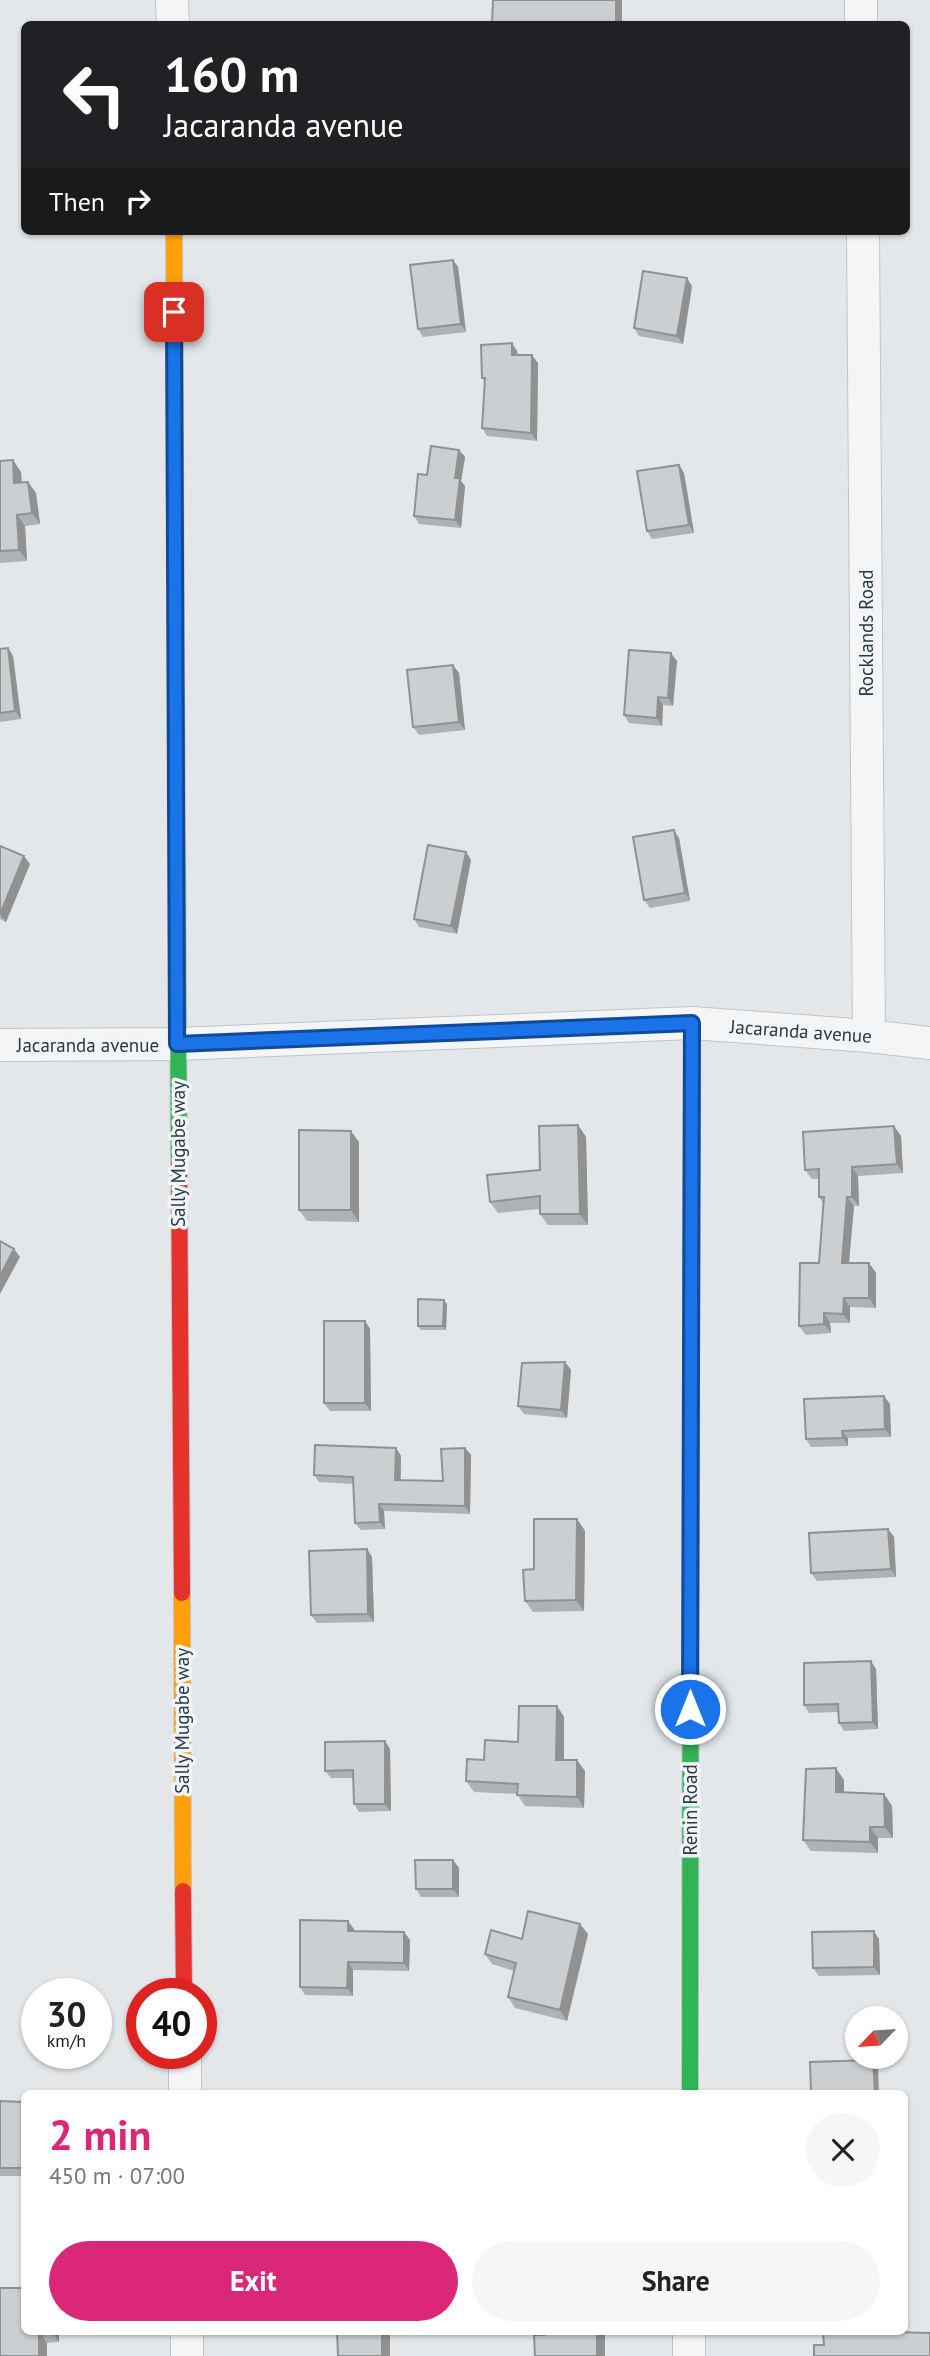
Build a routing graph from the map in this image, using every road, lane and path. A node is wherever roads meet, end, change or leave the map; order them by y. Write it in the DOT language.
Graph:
graph roads {
  1 [pos="172,0"];
  2 [pos="861,0"];
  3 [pos="173,21"];
  4 [pos="861,21"];
  5 [pos="174,235"];
  6 [pos="863,235"];
  7 [pos="692,1023"];
  8 [pos="869,1036"];
  9 [pos="930,1043"];
  10 [pos="177,1044"];
  11 [pos="0,1045"];
  12 [pos="184,1978"];
  13 [pos="185,2069"];
  14 [pos="185,2090"];
  15 [pos="690,2090"];
  16 [pos="187,2335"];
  17 [pos="689,2335"];
  18 [pos="187,2356"];
  19 [pos="689,2356"];
  1 -- 3 [label="street"];
  2 -- 4 [label="street"];
  5 -- 10 [label="street, Sally Mugabe way"];
  6 -- 8 [label="street, Rocklands Road"];
  7 -- 8 [label="street, Jacaranda avenue"];
  7 -- 10 [label="street, Jacaranda avenue"];
  7 -- 15 [label="street, Renin Road"];
  8 -- 9 [label="street, Jacaranda avenue"];
  10 -- 11 [label="street, Jacaranda avenue"];
  10 -- 12 [label="street, Sally Mugabe way"];
  13 -- 14 [label="street"];
  16 -- 18 [label="street"];
  17 -- 19 [label="street"];
}
